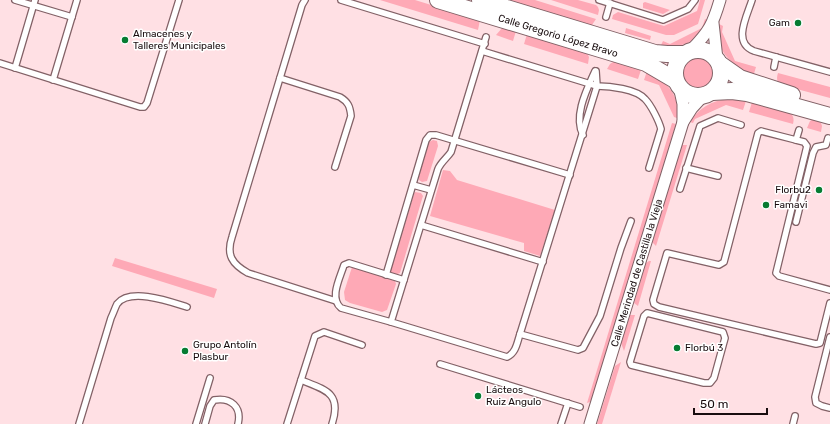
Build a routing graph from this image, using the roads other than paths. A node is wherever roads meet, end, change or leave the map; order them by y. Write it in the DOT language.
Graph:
graph roads {
  1 [pos="15,0"];
  2 [pos="77,0"];
  3 [pos="179,0"];
  4 [pos="305,0"];
  5 [pos="341,0"];
  6 [pos="438,0"];
  7 [pos="480,0"];
  8 [pos="599,0"];
  9 [pos="694,0"];
  10 [pos="720,0"];
  11 [pos="752,0"];
  12 [pos="34,3"];
  13 [pos="610,3"];
  14 [pos="72,17"];
  15 [pos="606,17"];
  16 [pos="713,23"];
  17 [pos="486,37"];
  18 [pos="484,44"];
  19 [pos="482,51"];
  20 [pos="687,52"];
  21 [pos="776,57"];
  22 [pos="718,62"];
  23 [pos="0,63"];
  24 [pos="774,67"];
  25 [pos="15,68"];
  26 [pos="830,72"];
  27 [pos="280,78"];
  28 [pos="53,80"];
  29 [pos="677,83"];
  30 [pos="588,86"];
  31 [pos="597,86"];
  32 [pos="708,93"];
  33 [pos="830,105"];
  34 [pos="830,116"];
  35 [pos="683,122"];
  36 [pos="741,125"];
  37 [pos="799,130"];
  38 [pos="583,135"];
  39 [pos="828,138"];
  40 [pos="796,140"];
  41 [pos="455,141"];
  42 [pos="828,146"];
  43 [pos="335,168"];
  44 [pos="649,168"];
  45 [pos="686,168"];
  46 [pos="570,175"];
  47 [pos="718,176"];
  48 [pos="413,184"];
  49 [pos="680,189"];
  50 [pos="431,190"];
  51 [pos="630,221"];
  52 [pos="796,222"];
  53 [pos="421,225"];
  54 [pos="658,254"];
  55 [pos="665,256"];
  56 [pos="543,262"];
  57 [pos="386,275"];
  58 [pos="404,280"];
  59 [pos="830,290"];
  60 [pos="336,301"];
  61 [pos="830,303"];
  62 [pos="187,307"];
  63 [pos="640,311"];
  64 [pos="647,313"];
  65 [pos="391,322"];
  66 [pos="520,334"];
  67 [pos="830,337"];
  68 [pos="362,345"];
  69 [pos="440,364"];
  70 [pos="210,378"];
  71 [pos="301,380"];
  72 [pos="568,403"];
  73 [pos="580,407"];
  74 [pos="830,408"];
  75 [pos="795,416"];
  76 [pos="79,424"];
  77 [pos="196,424"];
  78 [pos="205,424"];
  79 [pos="238,424"];
  80 [pos="287,424"];
  81 [pos="332,424"];
  82 [pos="561,424"];
  83 [pos="590,424"];
  84 [pos="793,424"];
  1 -- 12 [label="lane"];
  2 -- 14 [label="lane"];
  3 -- 28 [label="lane"];
  4 -- 27 [label="lane"];
  5 -- 18 [label="lane"];
  6 -- 29 [label="main road, Calle Gregorio López Bravo"];
  7 -- 20 [label="main road, Calle Gregorio López Bravo"];
  8 -- 13 [label="lane"];
  9 -- 13 [label="lane"];
  10 -- 16 [label="street"];
  11 -- 21 [label="lane"];
  12 -- 14 [label="lane"];
  12 -- 25 [label="lane"];
  13 -- 15 [label="lane"];
  14 -- 28 [label="lane"];
  16 -- 20 [label="street"];
  16 -- 22 [label="street"];
  17 -- 18 [label="lane"];
  18 -- 19 [label="lane"];
  19 -- 30 [label="lane"];
  19 -- 41 [label="lane"];
  20 -- 22 [label="main road"];
  20 -- 29 [label="main road"];
  21 -- 24 [label="lane"];
  21 -- 26 [label="lane"];
  22 -- 32 [label="main road"];
  22 -- 33 [label="main road"];
  23 -- 25 [label="lane"];
  25 -- 28 [label="lane"];
  27 -- 43 [label="lane"];
  27 -- 60 [label="lane"];
  29 -- 32 [label="main road"];
  29 -- 35 [label="street, Calle Merindad de Castilla la Vieja"];
  30 -- 31 [label="lane"];
  30 -- 31 [label="lane"];
  30 -- 38 [label="lane"];
  31 -- 38 [label="lane"];
  31 -- 44 [label="lane"];
  32 -- 34 [label="main road"];
  32 -- 35 [label="street, Calle Merindad de Castilla la Vieja"];
  35 -- 83 [label="street, Calle Merindad de Castilla la Vieja"];
  36 -- 45 [label="lane"];
  37 -- 40 [label="lane"];
  38 -- 46 [label="lane"];
  39 -- 42 [label="lane"];
  40 -- 55 [label="lane"];
  40 -- 59 [label="lane"];
  41 -- 46 [label="lane"];
  41 -- 48 [label="lane"];
  41 -- 50 [label="lane"];
  42 -- 52 [label="lane"];
  45 -- 47 [label="lane"];
  45 -- 49 [label="lane"];
  46 -- 56 [label="lane"];
  48 -- 50 [label="lane"];
  48 -- 57 [label="lane"];
  50 -- 53 [label="lane"];
  51 -- 66 [label="lane"];
  53 -- 56 [label="lane"];
  53 -- 58 [label="lane"];
  54 -- 55 [label="lane"];
  55 -- 61 [label="lane"];
  56 -- 66 [label="lane"];
  57 -- 58 [label="lane"];
  57 -- 60 [label="lane"];
  58 -- 65 [label="lane"];
  60 -- 65 [label="lane"];
  62 -- 76 [label="lane"];
  63 -- 64 [label="lane"];
  64 -- 64 [label="lane"];
  65 -- 66 [label="lane"];
  67 -- 74 [label="lane"];
  68 -- 71 [label="lane"];
  69 -- 72 [label="lane"];
  70 -- 77 [label="lane"];
  71 -- 80 [label="lane"];
  71 -- 81 [label="lane"];
  72 -- 73 [label="lane"];
  72 -- 82 [label="lane"];
  75 -- 84 [label="lane"];
  78 -- 79 [label="lane"];
}
